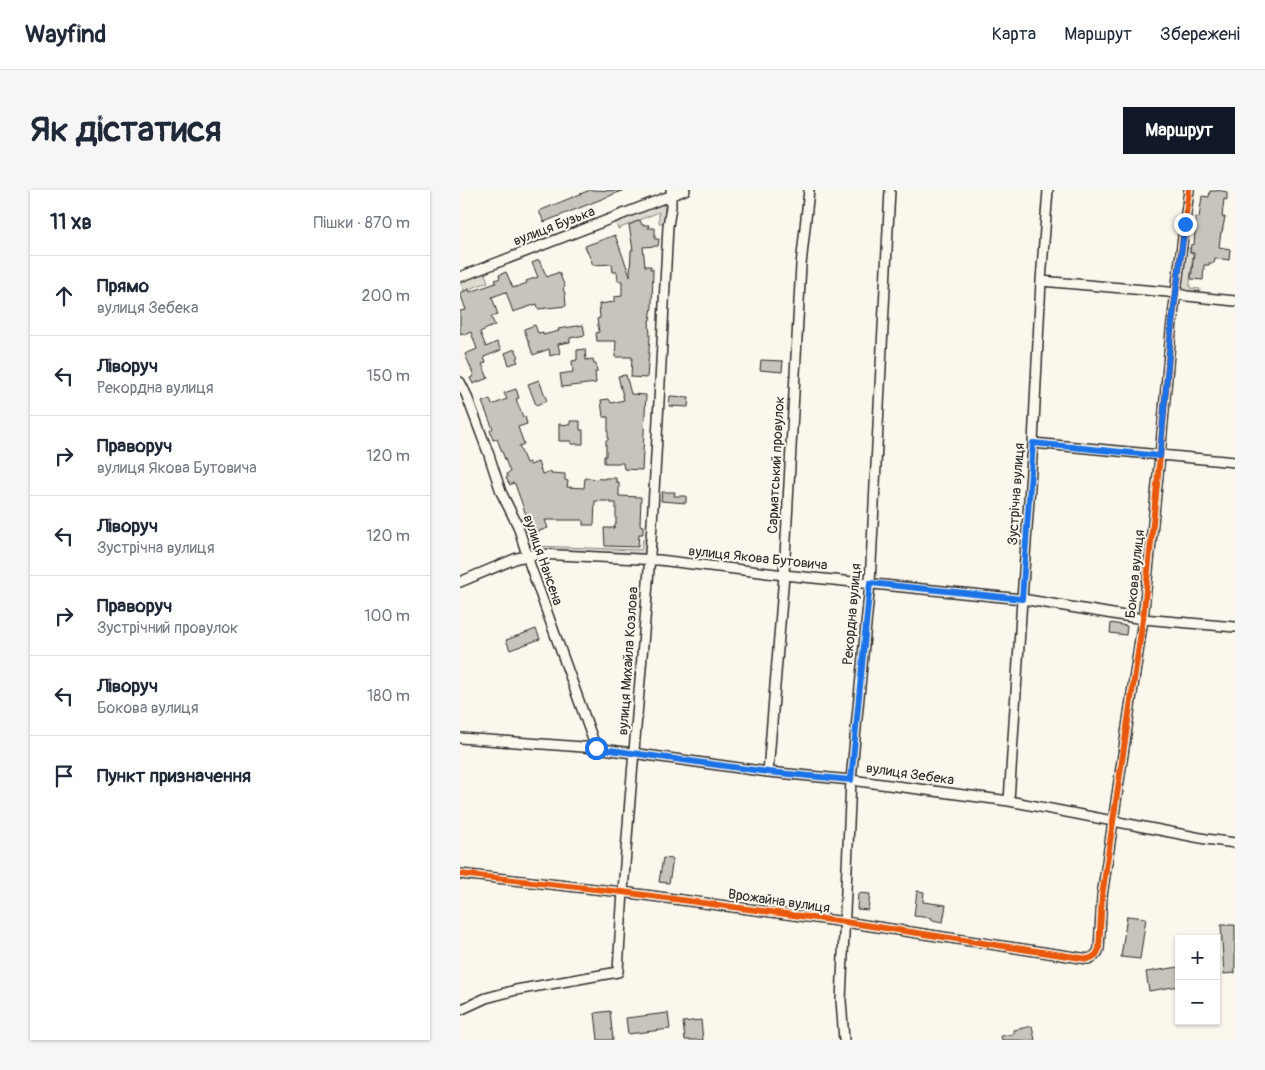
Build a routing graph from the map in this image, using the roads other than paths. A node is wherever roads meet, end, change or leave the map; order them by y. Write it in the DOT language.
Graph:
graph roads {
  1 [pos="685,190"];
  2 [pos="809,190"];
  3 [pos="890,190"];
  4 [pos="1048,190"];
  5 [pos="1189,190"];
  6 [pos="671,193"];
  7 [pos="460,277"];
  8 [pos="1041,281"];
  9 [pos="1176,294"];
  10 [pos="1235,301"];
  11 [pos="460,382"];
  12 [pos="1033,443"];
  13 [pos="1160,456"];
  14 [pos="1235,462"];
  15 [pos="527,556"];
  16 [pos="649,560"];
  17 [pos="784,575"];
  18 [pos="460,582"];
  19 [pos="870,583"];
  20 [pos="1022,599"];
  21 [pos="1144,619"];
  22 [pos="1235,627"];
  23 [pos="460,738"];
  24 [pos="596,748"];
  25 [pos="635,754"];
  26 [pos="768,772"];
  27 [pos="851,780"];
  28 [pos="1009,801"];
  29 [pos="1112,821"];
  30 [pos="1235,843"];
  31 [pos="460,874"];
  32 [pos="622,892"];
  33 [pos="845,922"];
  34 [pos="1094,957"];
  35 [pos="460,1010"];
  36 [pos="844,1040"];
  1 -- 6 [label="street, вулиця Бузька"];
  2 -- 17 [label="street, Сарматський провулок"];
  3 -- 19 [label="street, Рекордна вулиця"];
  4 -- 8 [label="street, Зустрічна вулиця"];
  5 -- 9 [label="street, Бокова вулиця"];
  6 -- 7 [label="street, вулиця Бузька"];
  6 -- 16 [label="street, вулиця Михайла Козлова"];
  8 -- 9 [label="street"];
  8 -- 12 [label="street, Зустрічна вулиця"];
  9 -- 10 [label="street"];
  9 -- 13 [label="street, Бокова вулиця"];
  11 -- 15 [label="street, вулиця Нансена"];
  12 -- 13 [label="street"];
  12 -- 20 [label="street, Зустрічна вулиця"];
  13 -- 14 [label="street"];
  13 -- 21 [label="street, Бокова вулиця"];
  15 -- 16 [label="street, вулиця Якова Бутовича"];
  15 -- 18 [label="street, вулиця Якова Бутовича"];
  15 -- 24 [label="street, вулиця Нансена"];
  16 -- 17 [label="street, вулиця Якова Бутовича"];
  16 -- 25 [label="street, вулиця Михайла Козлова"];
  17 -- 19 [label="street, вулиця Якова Бутовича"];
  17 -- 26 [label="street, Сарматський провулок"];
  19 -- 20 [label="street, вулиця Якова Бутовича"];
  19 -- 27 [label="street, Рекордна вулиця"];
  20 -- 21 [label="street, вулиця Якова Бутовича"];
  20 -- 28 [label="street, Зустрічна вулиця"];
  21 -- 22 [label="street, вулиця Якова Бутовича"];
  21 -- 29 [label="street, Бокова вулиця"];
  23 -- 24 [label="street, вулиця Зебека"];
  24 -- 25 [label="street, вулиця Зебека"];
  25 -- 26 [label="street, вулиця Зебека"];
  25 -- 32 [label="street, вулиця Михайла Козлова"];
  26 -- 27 [label="street, вулиця Зебека"];
  27 -- 28 [label="street, вулиця Зебека"];
  27 -- 33 [label="street, Рекордна вулиця"];
  28 -- 29 [label="street, вулиця Зебека"];
  29 -- 30 [label="street, вулиця Зебека"];
  29 -- 34 [label="street, Бокова вулиця"];
  31 -- 32 [label="street, Врожайна вулиця"];
  32 -- 33 [label="street, Врожайна вулиця"];
  32 -- 35 [label="street, вулиця Михайла Козлова"];
  33 -- 34 [label="street, Врожайна вулиця"];
  33 -- 36 [label="street, Рекордна вулиця"];
}
